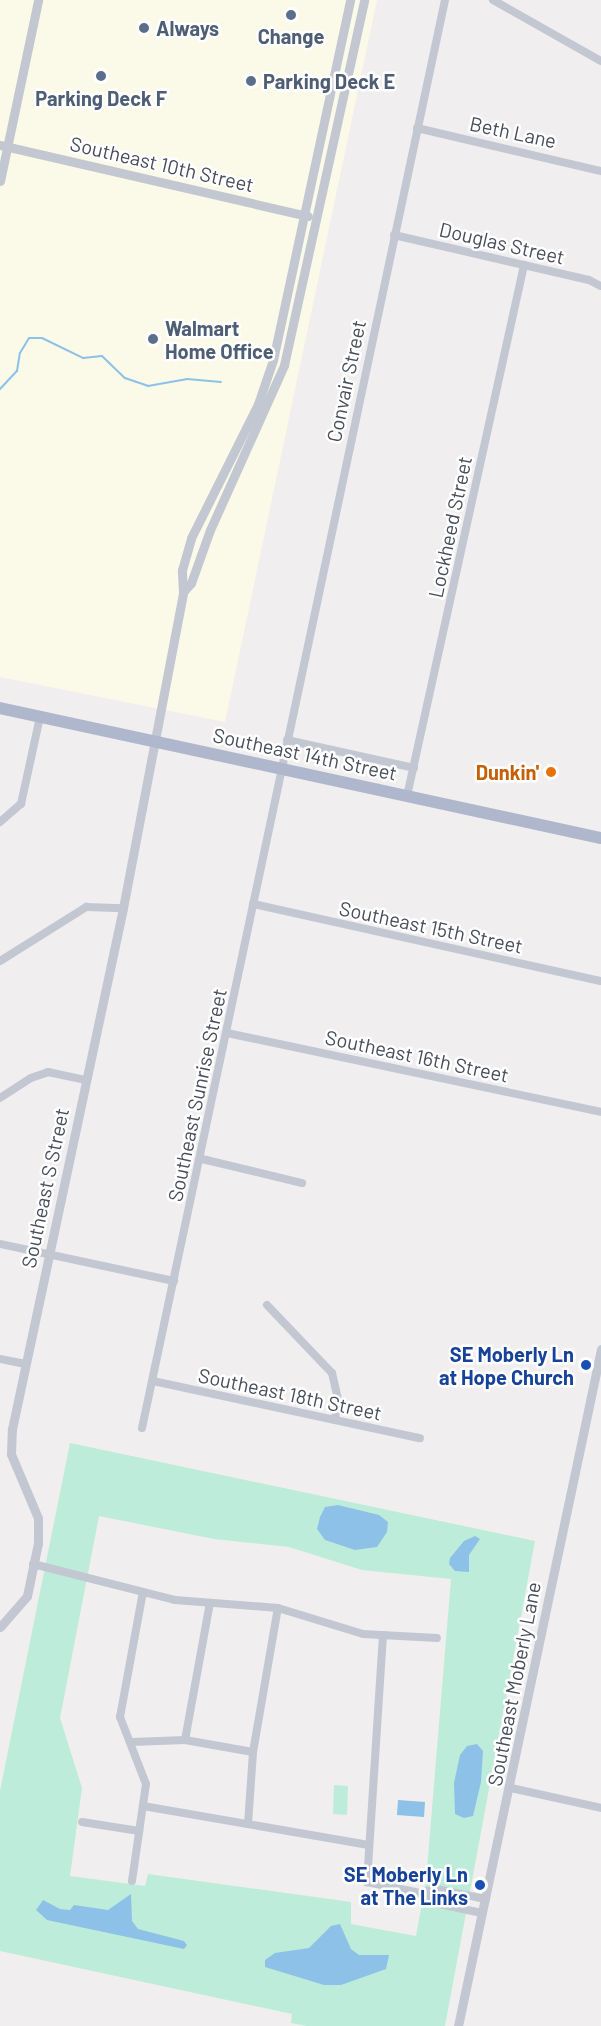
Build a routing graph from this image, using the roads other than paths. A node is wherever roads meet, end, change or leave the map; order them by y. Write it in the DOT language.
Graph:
graph roads {
  1 [pos="39,0"];
  2 [pos="350,0"];
  3 [pos="364,0"];
  4 [pos="445,0"];
  5 [pos="493,0"];
  6 [pos="601,61"];
  7 [pos="417,128"];
  8 [pos="4,146"];
  9 [pos="601,171"];
  10 [pos="0,181"];
  11 [pos="303,215"];
  12 [pos="316,218"];
  13 [pos="394,235"];
  14 [pos="524,265"];
  15 [pos="601,286"];
  16 [pos="183,592"];
  17 [pos="0,708"];
  18 [pos="40,717"];
  19 [pos="287,740"];
  20 [pos="154,741"];
  21 [pos="414,768"];
  22 [pos="280,769"];
  23 [pos="407,796"];
  24 [pos="0,822"];
  25 [pos="601,838"];
  26 [pos="253,904"];
  27 [pos="123,908"];
  28 [pos="0,961"];
  29 [pos="601,981"];
  30 [pos="227,1033"];
  31 [pos="86,1080"];
  32 [pos="0,1098"];
  33 [pos="601,1112"];
  34 [pos="202,1159"];
  35 [pos="302,1183"];
  36 [pos="0,1244"];
  37 [pos="50,1252"];
  38 [pos="174,1281"];
  39 [pos="267,1305"];
  40 [pos="601,1349"];
  41 [pos="0,1359"];
  42 [pos="26,1364"];
  43 [pos="153,1382"];
  44 [pos="335,1420"];
  45 [pos="142,1428"];
  46 [pos="420,1438"];
  47 [pos="33,1564"];
  48 [pos="143,1592"];
  49 [pos="210,1603"];
  50 [pos="278,1608"];
  51 [pos="0,1628"];
  52 [pos="383,1635"];
  53 [pos="437,1638"];
  54 [pos="185,1740"];
  55 [pos="132,1742"];
  56 [pos="253,1752"];
  57 [pos="511,1788"];
  58 [pos="143,1806"];
  59 [pos="601,1808"];
  60 [pos="82,1822"];
  61 [pos="248,1824"];
  62 [pos="139,1831"];
  63 [pos="369,1845"];
  64 [pos="132,1881"];
  65 [pos="420,1893"];
  66 [pos="486,1899"];
  67 [pos="482,1913"];
  68 [pos="458,2026"];
  1 -- 8 [label="street"];
  2 -- 11 [label="street"];
  3 -- 12 [label="street"];
  4 -- 7 [label="street, Convair Street"];
  5 -- 6 [label="street"];
  7 -- 9 [label="street, Beth Lane"];
  7 -- 13 [label="street, Convair Street"];
  8 -- 10 [label="street"];
  8 -- 11 [label="street, Southeast 10th Street"];
  11 -- 12 [label="street, Southeast 10th Street"];
  11 -- 16 [label="street"];
  12 -- 16 [label="street"];
  13 -- 14 [label="street, Douglas Street"];
  13 -- 19 [label="street, Convair Street"];
  14 -- 15 [label="street, Douglas Street"];
  14 -- 21 [label="street, Lockheed Street"];
  16 -- 20 [label="street, Southeast S Street"];
  17 -- 18 [label="main road, Southeast 14th Street"];
  18 -- 20 [label="main road, Southeast 14th Street"];
  18 -- 24 [label="street"];
  19 -- 21 [label="street"];
  19 -- 22 [label="street, Convair Street"];
  20 -- 22 [label="main road, Southeast 14th Street"];
  20 -- 27 [label="street, Southeast S Street"];
  21 -- 23 [label="street, Lockheed Street"];
  22 -- 23 [label="main road, Southeast 14th Street"];
  22 -- 26 [label="street, Southeast Sunrise Street"];
  23 -- 25 [label="main road, Southeast 14th Street"];
  26 -- 29 [label="street, Southeast 15th Street"];
  26 -- 30 [label="street, Southeast Sunrise Street"];
  27 -- 28 [label="street"];
  27 -- 31 [label="street, Southeast S Street"];
  30 -- 33 [label="street, Southeast 16th Street"];
  30 -- 34 [label="street, Southeast Sunrise Street"];
  31 -- 32 [label="street"];
  31 -- 37 [label="street, Southeast S Street"];
  34 -- 35 [label="street"];
  34 -- 38 [label="street, Southeast Sunrise Street"];
  36 -- 37 [label="street"];
  37 -- 38 [label="street"];
  37 -- 42 [label="street, Southeast S Street"];
  38 -- 43 [label="street, Southeast Sunrise Street"];
  39 -- 44 [label="street"];
  40 -- 57 [label="street, Southeast Moberly Lane"];
  41 -- 42 [label="street"];
  42 -- 47 [label="street, Southeast S Street"];
  43 -- 44 [label="street, Southeast 18th Street"];
  43 -- 45 [label="street, Southeast Sunrise Street"];
  44 -- 46 [label="street, Southeast 18th Street"];
  47 -- 48 [label="street"];
  47 -- 51 [label="street, Southeast S Street"];
  48 -- 49 [label="street"];
  48 -- 55 [label="street"];
  49 -- 50 [label="street"];
  49 -- 54 [label="street"];
  50 -- 52 [label="street"];
  50 -- 56 [label="street"];
  52 -- 53 [label="street"];
  52 -- 63 [label="street"];
  54 -- 55 [label="street"];
  54 -- 56 [label="street"];
  55 -- 58 [label="street"];
  56 -- 61 [label="street"];
  57 -- 59 [label="street"];
  57 -- 66 [label="street, Southeast Moberly Lane"];
  58 -- 61 [label="street"];
  58 -- 62 [label="street"];
  60 -- 62 [label="street"];
  61 -- 63 [label="street"];
  62 -- 64 [label="street"];
  63 -- 65 [label="street"];
  65 -- 66 [label="street"];
  65 -- 67 [label="street"];
  66 -- 67 [label="street, Southeast Moberly Lane"];
  67 -- 68 [label="street, Southeast Moberly Lane"];
}
